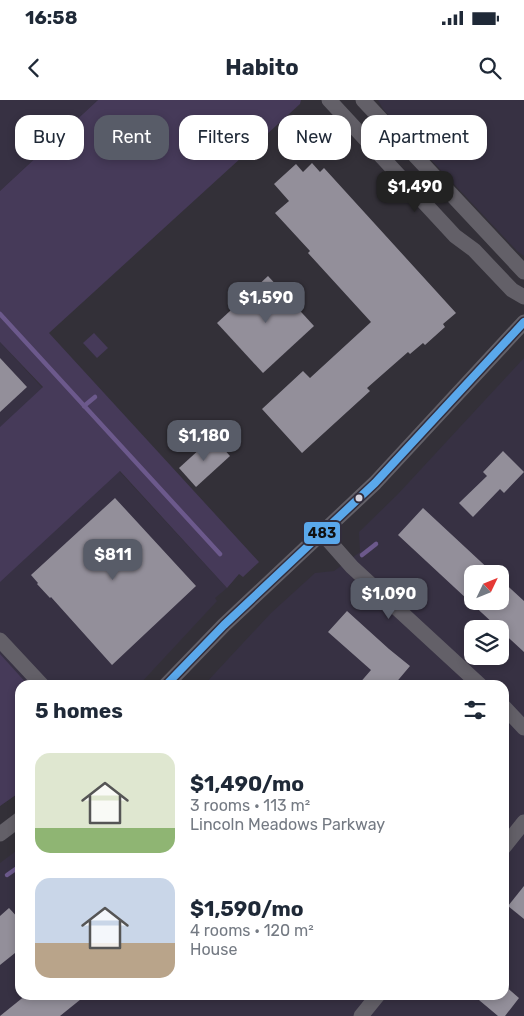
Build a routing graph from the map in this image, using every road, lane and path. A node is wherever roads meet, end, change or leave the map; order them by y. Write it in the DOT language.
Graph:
graph roads {
  1 [pos="329,100"];
  2 [pos="363,100"];
  3 [pos="524,272"];
  4 [pos="524,297"];
  5 [pos="524,322"];
  6 [pos="322,533"];
  7 [pos="0,640"];
  8 [pos="37,680"];
  9 [pos="171,680"];
  10 [pos="475,680"];
  11 [pos="509,712"];
  12 [pos="524,728"];
  13 [pos="524,822"];
  14 [pos="15,823"];
  15 [pos="0,834"];
  16 [pos="509,841"];
  17 [pos="374,1000"];
  18 [pos="361,1016"];
  1 -- 4 [label="street"];
  2 -- 3 [label="street"];
  5 -- 6 [label="street"];
  6 -- 9 [label="street"];
  6 -- 10 [label="street"];
  7 -- 8 [label="street"];
  11 -- 12 [label="street"];
  13 -- 16 [label="street"];
  14 -- 15 [label="street"];
  17 -- 18 [label="street"];
}
